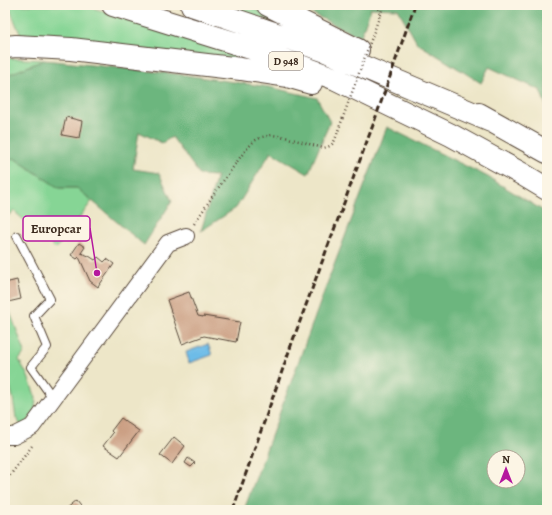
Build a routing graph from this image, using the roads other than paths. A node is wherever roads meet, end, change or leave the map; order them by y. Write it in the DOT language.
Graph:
graph roads {
  1 [pos="113,5"];
  2 [pos="192,5"];
  3 [pos="268,5"];
  4 [pos="5,47"];
  5 [pos="491,121"];
  6 [pos="451,135"];
  7 [pos="547,152"];
  8 [pos="547,190"];
  9 [pos="17,236"];
  10 [pos="186,236"];
  11 [pos="53,398"];
  12 [pos="5,436"];
  1 -- 6 [label="highway, D 948"];
  2 -- 5 [label="highway, D 948"];
  3 -- 5 [label="highway"];
  4 -- 6 [label="highway"];
  5 -- 7 [label="highway, D 948"];
  6 -- 8 [label="highway, D 948"];
  9 -- 11 [label="lane"];
  10 -- 11 [label="street"];
  11 -- 12 [label="street"];
}
